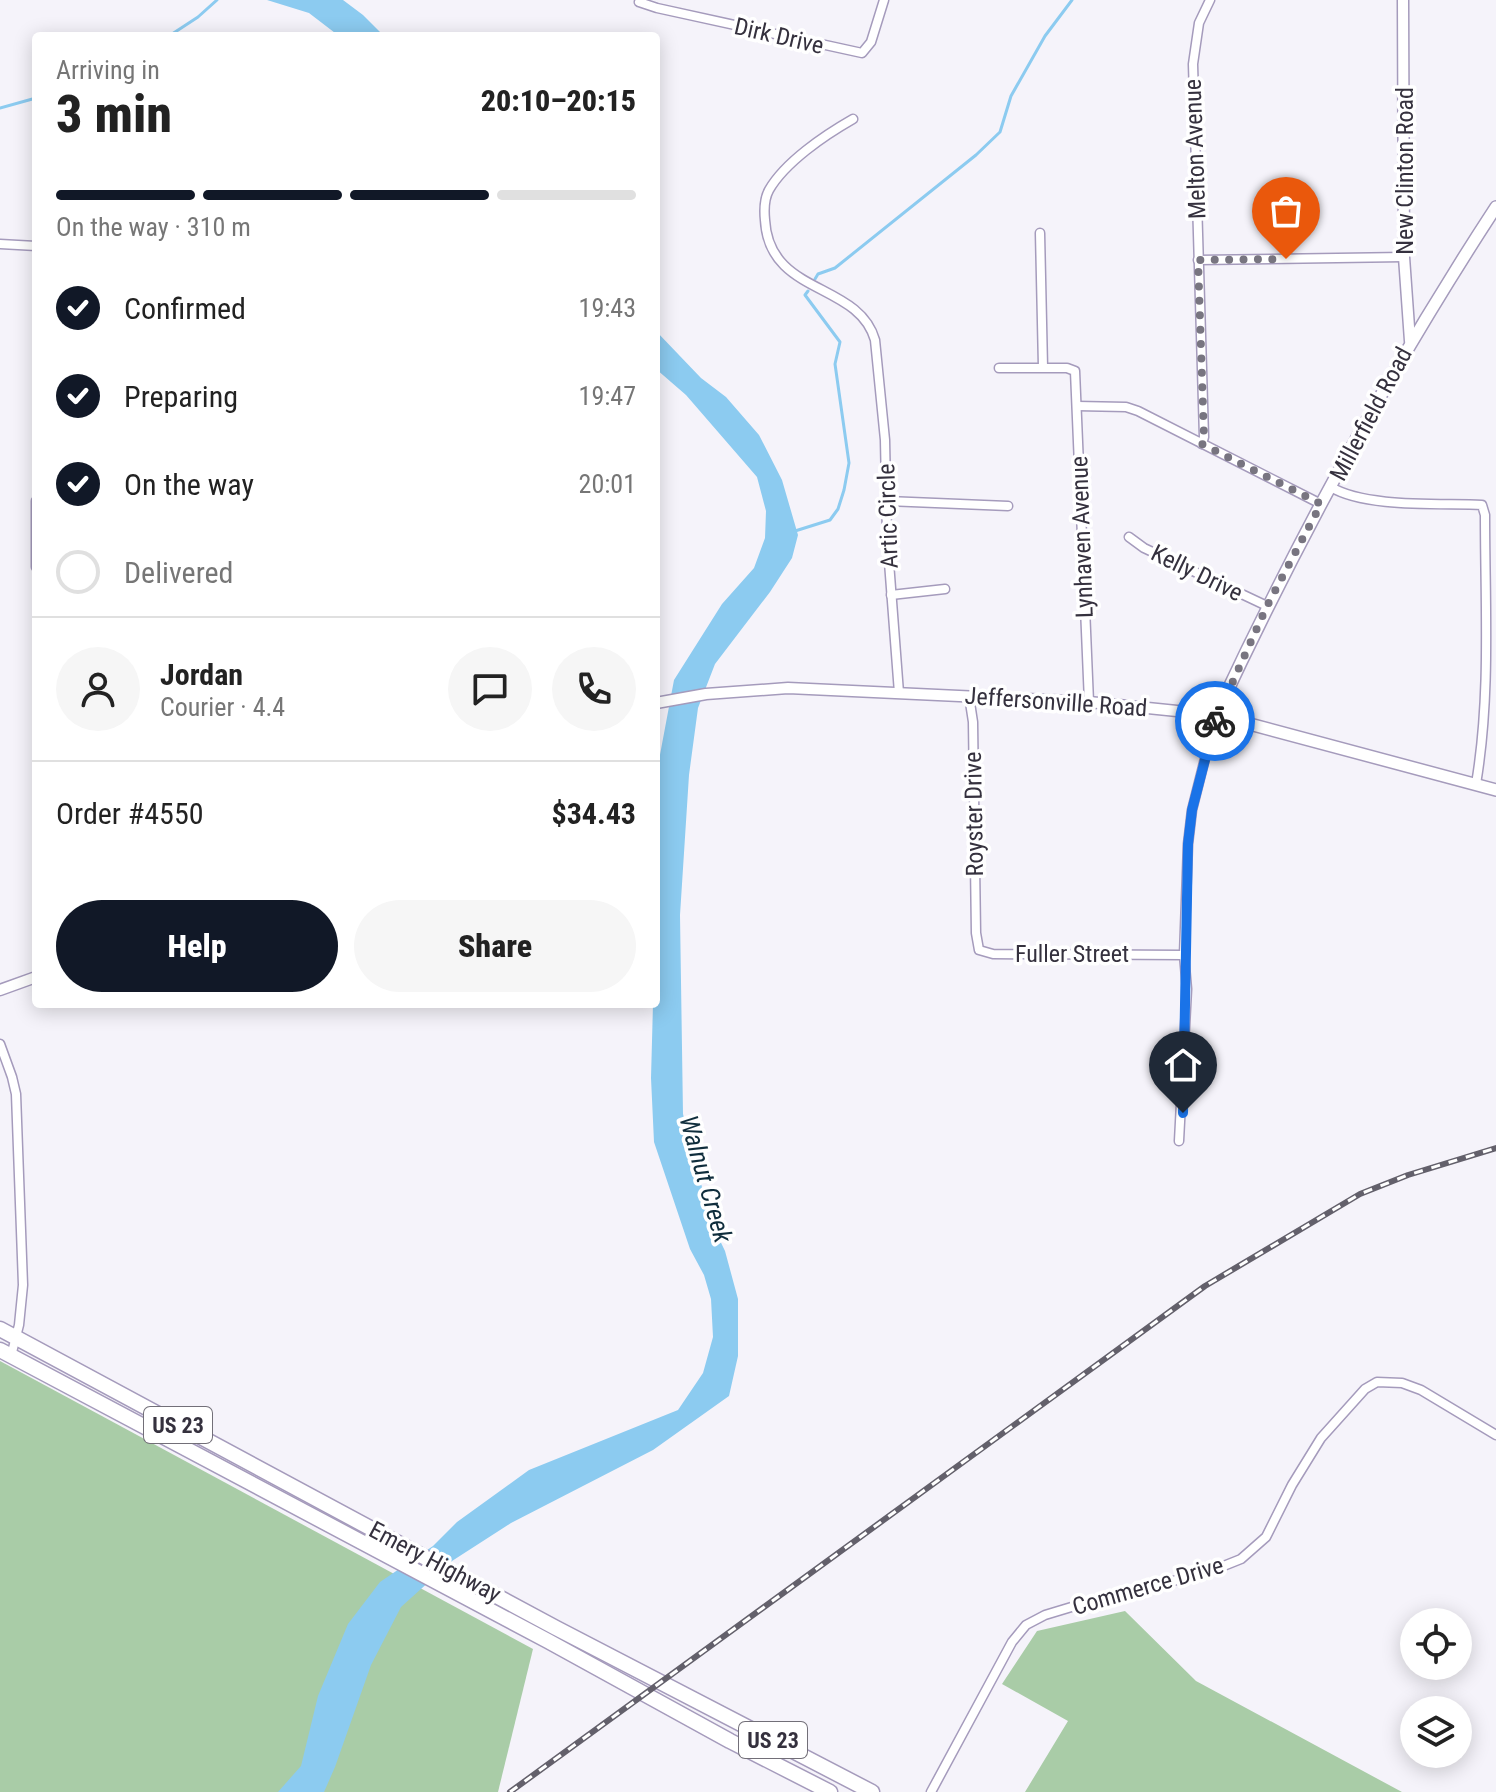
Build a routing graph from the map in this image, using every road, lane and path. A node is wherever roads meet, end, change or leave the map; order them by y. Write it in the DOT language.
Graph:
graph roads {
  1 [pos="884,0"];
  2 [pos="1210,0"];
  3 [pos="1403,0"];
  4 [pos="639,1"];
  5 [pos="853,119"];
  6 [pos="1496,207"];
  7 [pos="1040,233"];
  8 [pos="0,244"];
  9 [pos="32,246"];
  10 [pos="1404,257"];
  11 [pos="1198,260"];
  12 [pos="1410,341"];
  13 [pos="1043,367"];
  14 [pos="999,368"];
  15 [pos="1077,406"];
  16 [pos="1202,444"];
  17 [pos="1331,487"];
  18 [pos="887,501"];
  19 [pos="1321,504"];
  20 [pos="1008,506"];
  21 [pos="1129,537"];
  22 [pos="945,589"];
  23 [pos="891,595"];
  24 [pos="1267,606"];
  25 [pos="899,693"];
  26 [pos="969,696"];
  27 [pos="660,702"];
  28 [pos="1089,702"];
  29 [pos="1216,715"];
  30 [pos="1476,784"];
  31 [pos="1496,790"];
  32 [pos="976,933"];
  33 [pos="1184,955"];
  34 [pos="32,978"];
  35 [pos="0,990"];
  36 [pos="0,1044"];
  37 [pos="1179,1141"];
  38 [pos="0,1329"];
  39 [pos="15,1337"];
  40 [pos="6,1353"];
  41 [pos="1496,1435"];
  42 [pos="552,1635"];
  43 [pos="830,1792"];
  44 [pos="872,1792"];
  45 [pos="931,1792"];
  1 -- 4 [label="street, Dirk Drive"];
  2 -- 11 [label="street, Melton Avenue"];
  3 -- 10 [label="street, New Clinton Road"];
  5 -- 18 [label="street, Artic Circle"];
  6 -- 12 [label="main road, Millerfield Road"];
  7 -- 13 [label="street"];
  8 -- 9 [label="street"];
  10 -- 11 [label="street"];
  10 -- 12 [label="street, New Clinton Road"];
  11 -- 16 [label="street, Melton Avenue"];
  12 -- 17 [label="main road, Millerfield Road"];
  13 -- 14 [label="street"];
  13 -- 15 [label="street, Lynhaven Avenue"];
  15 -- 16 [label="street"];
  15 -- 28 [label="street, Lynhaven Avenue"];
  16 -- 19 [label="street"];
  17 -- 19 [label="main road, Millerfield Road"];
  17 -- 30 [label="street"];
  18 -- 20 [label="street"];
  18 -- 23 [label="street, Artic Circle"];
  19 -- 24 [label="main road, Millerfield Road"];
  21 -- 24 [label="street, Kelly Drive"];
  22 -- 23 [label="street"];
  23 -- 25 [label="street, Artic Circle"];
  24 -- 29 [label="main road, Millerfield Road"];
  25 -- 26 [label="street, Jeffersonville Road"];
  25 -- 27 [label="street, Jeffersonville Road"];
  26 -- 28 [label="street, Jeffersonville Road"];
  26 -- 32 [label="street, Royster Drive"];
  28 -- 29 [label="street, Jeffersonville Road"];
  29 -- 30 [label="main road, Jeffersonville Road"];
  29 -- 33 [label="street"];
  30 -- 31 [label="main road, Jeffersonville Road"];
  32 -- 33 [label="street, Fuller Street"];
  33 -- 37 [label="street"];
  34 -- 35 [label="street"];
  36 -- 39 [label="street"];
  38 -- 39 [label="highway, Emery Highway / US 23"];
  39 -- 40 [label="street"];
  39 -- 42 [label="highway, Emery Highway / US 23"];
  40 -- 42 [label="highway, Emery Highway / US 23"];
  41 -- 45 [label="street, Commerce Drive"];
  42 -- 43 [label="highway, Emery Highway / US 23"];
  42 -- 44 [label="highway, Emery Highway / US 23"];
}
